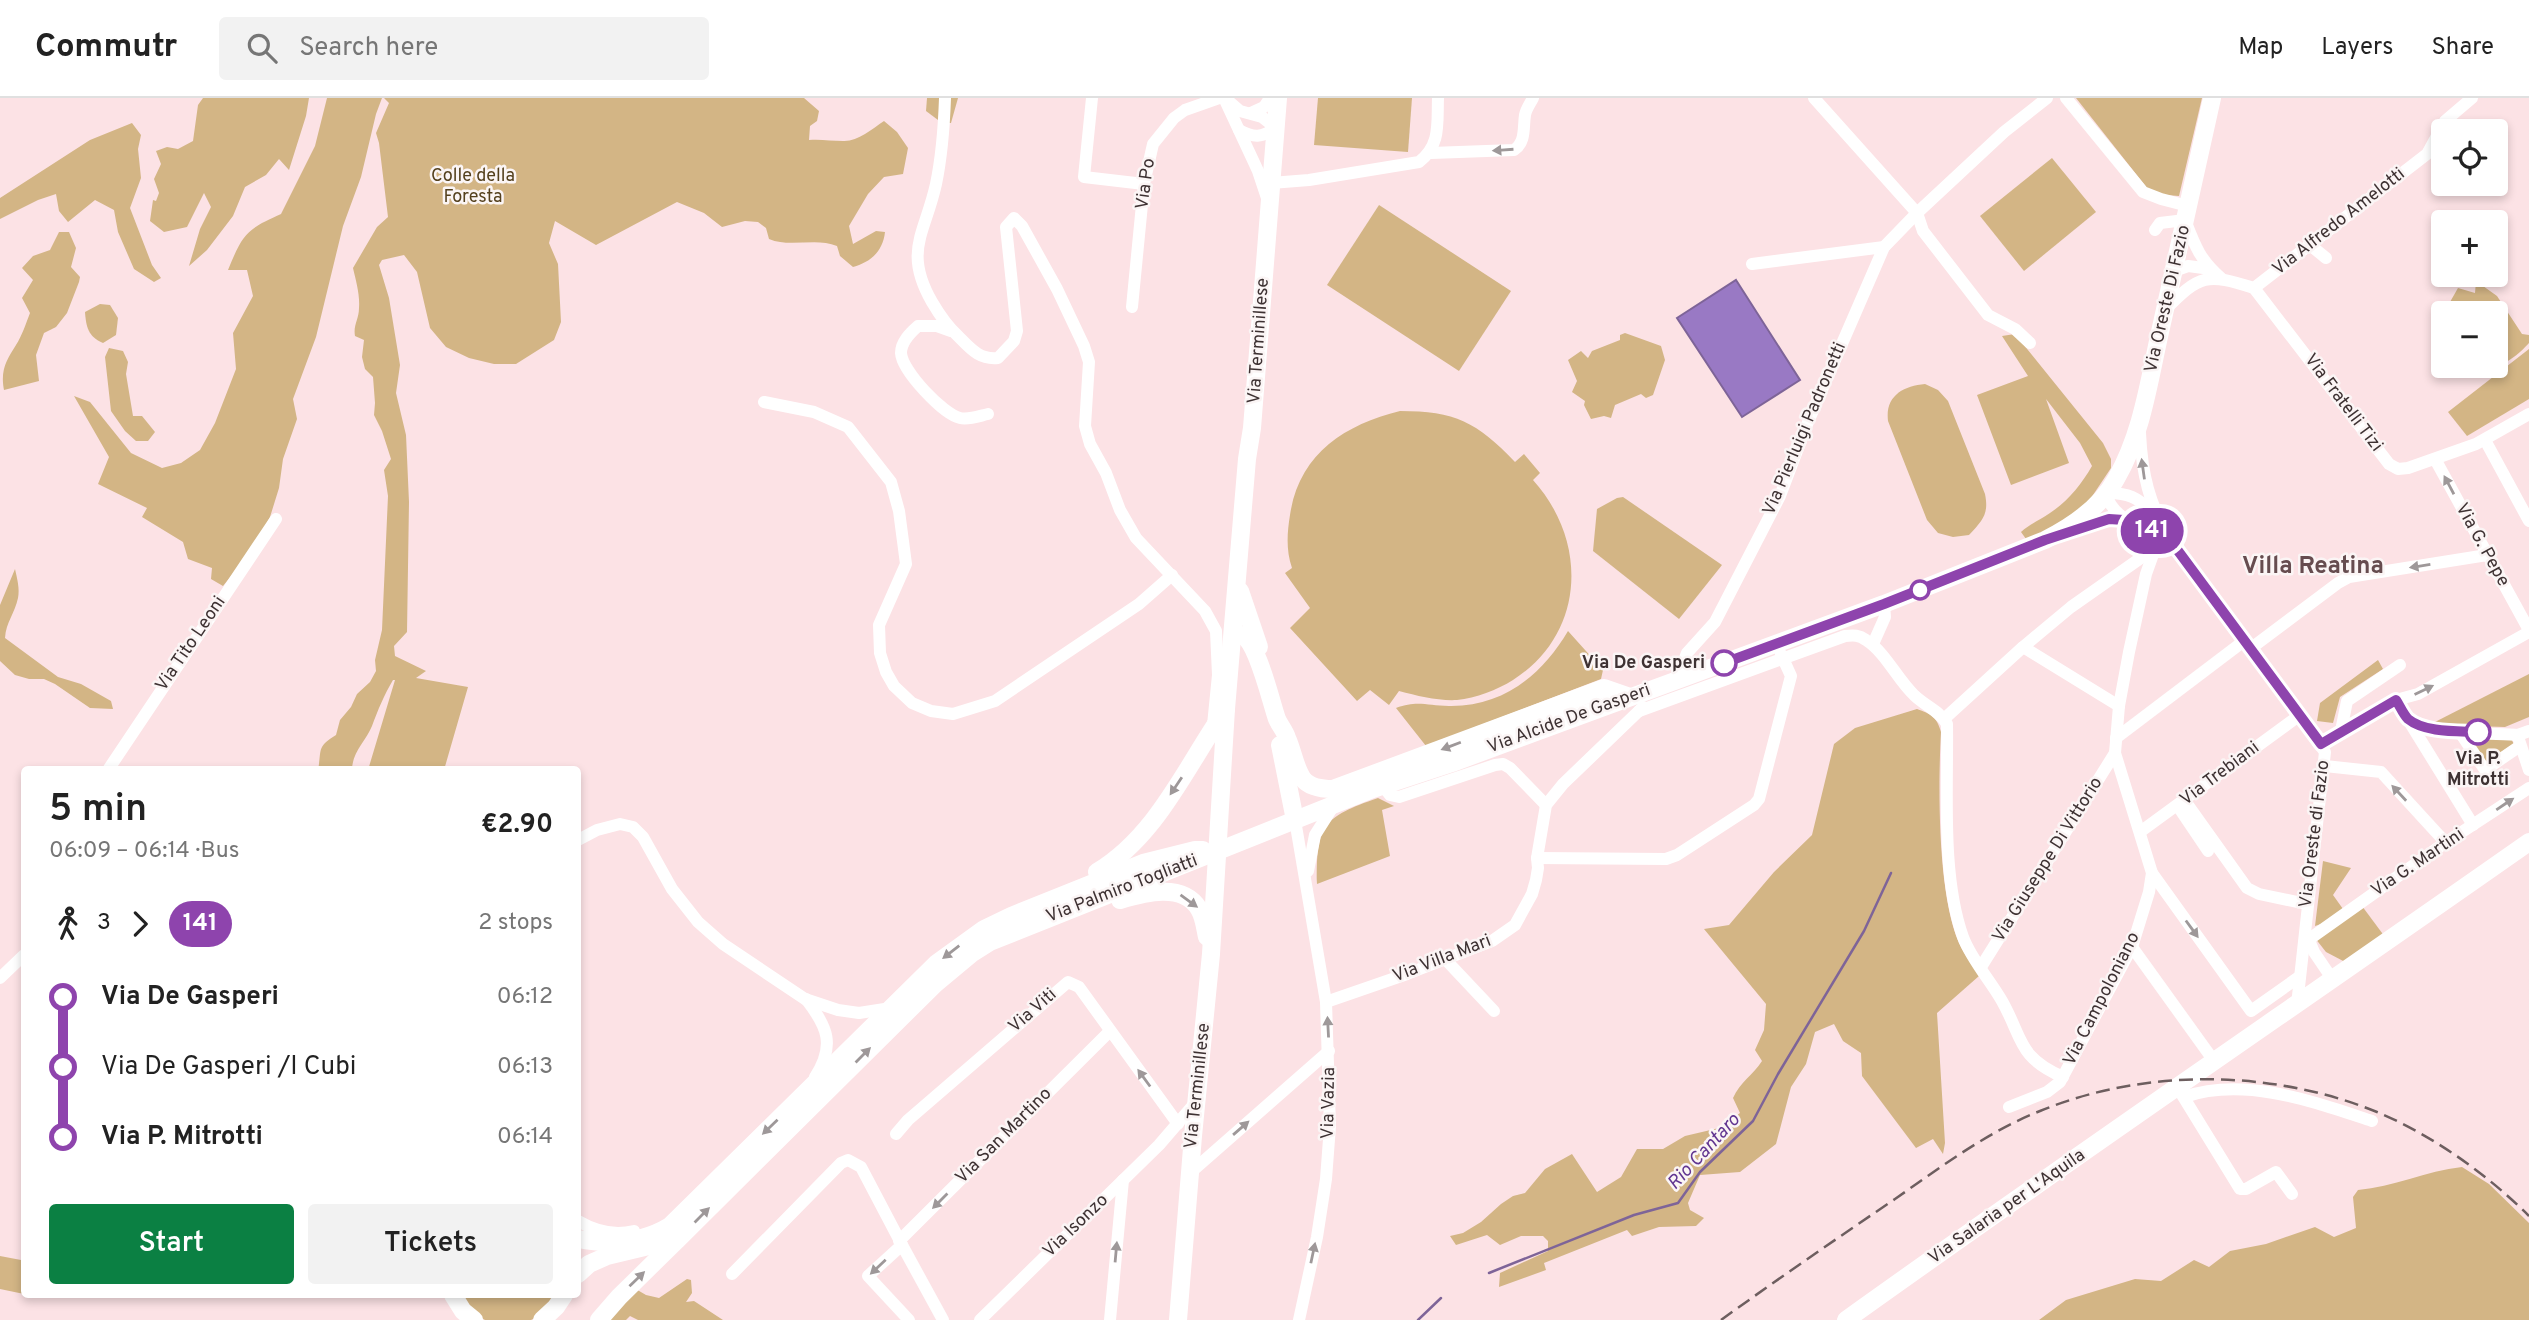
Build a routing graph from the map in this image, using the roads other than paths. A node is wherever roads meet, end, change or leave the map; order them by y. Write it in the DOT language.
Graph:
graph roads {
  1 [pos="945,98"];
  2 [pos="1092,98"];
  3 [pos="1222,98"];
  4 [pos="1270,98"];
  5 [pos="1278,98"];
  6 [pos="1438,98"];
  7 [pos="1533,98"];
  8 [pos="1814,98"];
  9 [pos="2047,98"];
  10 [pos="2066,98"];
  11 [pos="2212,98"];
  12 [pos="2472,98"];
  13 [pos="1251,113"];
  14 [pos="1276,128"];
  15 [pos="1238,130"];
  16 [pos="1431,153"];
  17 [pos="1271,183"];
  18 [pos="1144,184"];
  19 [pos="1269,205"];
  20 [pos="1917,213"];
  21 [pos="2187,213"];
  22 [pos="2155,230"];
  23 [pos="2310,245"];
  24 [pos="1884,247"];
  25 [pos="2326,258"];
  26 [pos="1752,264"];
  27 [pos="2211,269"];
  28 [pos="2174,271"];
  29 [pos="2221,278"];
  30 [pos="2202,281"];
  31 [pos="2254,288"];
  32 [pos="1132,307"];
  33 [pos="2165,310"];
  34 [pos="953,332"];
  35 [pos="2030,343"];
  36 [pos="764,402"];
  37 [pos="988,414"];
  38 [pos="2529,414"];
  39 [pos="2140,422"];
  40 [pos="2485,440"];
  41 [pos="2435,458"];
  42 [pos="2105,494"];
  43 [pos="2155,514"];
  44 [pos="276,519"];
  45 [pos="2124,520"];
  46 [pos="2529,522"];
  47 [pos="2165,537"];
  48 [pos="2045,540"];
  49 [pos="2155,548"];
  50 [pos="2487,555"];
  51 [pos="1172,575"];
  52 [pos="1237,584"];
  53 [pos="1884,604"];
  54 [pos="2529,631"];
  55 [pos="1233,637"];
  56 [pos="1873,645"];
  57 [pos="2247,645"];
  58 [pos="2023,647"];
  59 [pos="1780,651"];
  60 [pos="2400,665"];
  61 [pos="1670,682"];
  62 [pos="1267,684"];
  63 [pos="2396,700"];
  64 [pos="1634,704"];
  65 [pos="2119,706"];
  66 [pos="1226,709"];
  67 [pos="2300,715"];
  68 [pos="2407,718"];
  69 [pos="1944,719"];
  70 [pos="1278,720"];
  71 [pos="1213,729"];
  72 [pos="2341,731"];
  73 [pos="2459,731"];
  74 [pos="2522,737"];
  75 [pos="2116,738"];
  76 [pos="2321,744"];
  77 [pos="2115,754"];
  78 [pos="111,766"];
  79 [pos="2325,766"];
  80 [pos="2529,770"];
  81 [pos="1382,786"];
  82 [pos="2529,788"];
  83 [pos="2181,803"];
  84 [pos="1334,805"];
  85 [pos="1546,805"];
  86 [pos="1295,820"];
  87 [pos="1219,823"];
  88 [pos="2473,825"];
  89 [pos="2140,832"];
  90 [pos="1253,837"];
  91 [pos="581,838"];
  92 [pos="2529,842"];
  93 [pos="2446,843"];
  94 [pos="1217,851"];
  95 [pos="2208,851"];
  96 [pos="1537,858"];
  97 [pos="2152,873"];
  98 [pos="1306,886"];
  99 [pos="2307,904"];
  100 [pos="1012,916"];
  101 [pos="1007,934"];
  102 [pos="2306,935"];
  103 [pos="2132,947"];
  104 [pos="1211,954"];
  105 [pos="21,958"];
  106 [pos="1445,959"];
  107 [pos="1980,967"];
  108 [pos="2300,973"];
  109 [pos="0,978"];
  110 [pos="2326,984"];
  111 [pos="805,999"];
  112 [pos="1326,1002"];
  113 [pos="2297,1005"];
  114 [pos="891,1008"];
  115 [pos="1494,1011"];
  116 [pos="1110,1031"];
  117 [pos="1329,1051"];
  118 [pos="2214,1061"];
  119 [pos="2063,1077"];
  120 [pos="2176,1093"];
  121 [pos="800,1098"];
  122 [pos="2009,1107"];
  123 [pos="2372,1121"];
  124 [pos="1184,1128"];
  125 [pos="896,1134"];
  126 [pos="1190,1173"];
  127 [pos="1123,1180"];
  128 [pos="2292,1194"];
  129 [pos="1103,1200"];
  130 [pos="683,1213"];
  131 [pos="1119,1215"];
  132 [pos="581,1223"];
  133 [pos="678,1239"];
  134 [pos="581,1240"];
  135 [pos="900,1243"];
  136 [pos="581,1271"];
  137 [pos="732,1274"];
  138 [pos="455,1298"];
  139 [pos="562,1298"];
  140 [pos="995,1305"];
  141 [pos="983,1319"];
  142 [pos="474,1320"];
  143 [pos="542,1320"];
  144 [pos="599,1320"];
  145 [pos="909,1320"];
  146 [pos="943,1320"];
  147 [pos="996,1320"];
  148 [pos="1110,1320"];
  149 [pos="1178,1320"];
  150 [pos="1299,1320"];
  151 [pos="1846,1320"];
  1 -- 34 [label="street"];
  2 -- 18 [label="street"];
  3 -- 13 [label="street"];
  3 -- 15 [label="street"];
  3 -- 18 [label="street, Via Po"];
  4 -- 13 [label="street"];
  5 -- 14 [label="street, Via Terminillese"];
  6 -- 16 [label="street"];
  7 -- 16 [label="street, one-way"];
  8 -- 20 [label="street"];
  9 -- 20 [label="street, Via Pierluigi Padronetti"];
  10 -- 21 [label="street"];
  11 -- 21 [label="street, Via Oreste Di Fazio"];
  12 -- 23 [label="street, Via Alfredo Amelotti"];
  13 -- 14 [label="street"];
  14 -- 15 [label="street"];
  14 -- 17 [label="street, Via Terminillese"];
  15 -- 19 [label="street"];
  16 -- 17 [label="street"];
  17 -- 19 [label="street, Via Terminillese"];
  18 -- 32 [label="street, Via Po"];
  19 -- 52 [label="street, Via Terminillese"];
  20 -- 24 [label="street, Via Pierluigi Padronetti"];
  20 -- 35 [label="street"];
  21 -- 22 [label="street"];
  21 -- 27 [label="street"];
  21 -- 28 [label="street, Via Oreste Di Fazio"];
  23 -- 25 [label="street"];
  23 -- 31 [label="street, Via Alfredo Amelotti"];
  24 -- 26 [label="street"];
  24 -- 61 [label="street, Via Pierluigi Padronetti"];
  27 -- 28 [label="street"];
  27 -- 29 [label="street"];
  28 -- 30 [label="street"];
  28 -- 33 [label="street, Via Oreste Di Fazio"];
  29 -- 30 [label="street"];
  29 -- 31 [label="street, Via Alfredo Amelotti"];
  30 -- 33 [label="street"];
  31 -- 41 [label="street, Via Fratelli Tizi"];
  33 -- 39 [label="street, Via Oreste Di Fazio"];
  34 -- 37 [label="street"];
  34 -- 51 [label="street"];
  36 -- 51 [label="street"];
  38 -- 40 [label="street, Via Fratelli Tizi"];
  39 -- 42 [label="street, Via Oreste Di Fazio"];
  43 -- 39 [label="street, one-way"];
  40 -- 41 [label="street, Via Fratelli Tizi"];
  40 -- 46 [label="street"];
  50 -- 41 [label="street, Via G. Pepe, one-way"];
  42 -- 43 [label="street"];
  42 -- 45 [label="street"];
  42 -- 48 [label="street, Via Alcide De Gasperi"];
  43 -- 47 [label="street, Via Oreste di Fazio"];
  44 -- 78 [label="street, Via Tito Leoni"];
  45 -- 47 [label="street"];
  45 -- 48 [label="street"];
  47 -- 49 [label="street, Via Campoloniano"];
  47 -- 57 [label="street, Via Oreste di Fazio"];
  48 -- 53 [label="street, Via Alcide De Gasperi"];
  49 -- 58 [label="street"];
  49 -- 65 [label="street, Via Campoloniano"];
  50 -- 54 [label="street, Via G. Pepe"];
  50 -- 57 [label="street, one-way"];
  51 -- 71 [label="street"];
  52 -- 55 [label="street, Via Terminillese"];
  52 -- 62 [label="street"];
  53 -- 56 [label="street"];
  53 -- 59 [label="street, Via Alcide De Gasperi"];
  63 -- 54 [label="street, one-way"];
  55 -- 62 [label="street"];
  55 -- 66 [label="street, Via Terminillese"];
  56 -- 59 [label="street"];
  56 -- 69 [label="street"];
  57 -- 67 [label="street, Via Oreste di Fazio"];
  57 -- 75 [label="street"];
  58 -- 65 [label="street"];
  58 -- 69 [label="street"];
  59 -- 61 [label="street, Via Alcide De Gasperi"];
  59 -- 64 [label="street"];
  59 -- 96 [label="street"];
  60 -- 72 [label="street"];
  61 -- 64 [label="street, Via Alcide De Gasperi"];
  62 -- 70 [label="street"];
  63 -- 68 [label="street"];
  63 -- 72 [label="street"];
  64 -- 70 [label="street, one-way"];
  64 -- 81 [label="street, Via Alcide De Gasperi"];
  64 -- 85 [label="street"];
  65 -- 75 [label="street, Via Campoloniano"];
  66 -- 71 [label="street"];
  66 -- 87 [label="street, Via Terminillese"];
  67 -- 76 [label="street, Via Oreste di Fazio"];
  67 -- 83 [label="street, Via Trebiani"];
  68 -- 73 [label="street"];
  68 -- 88 [label="street"];
  69 -- 107 [label="street"];
  70 -- 86 [label="street"];
  71 -- 100 [label="street, one-way"];
  72 -- 76 [label="street"];
  73 -- 74 [label="street"];
  73 -- 74 [label="street"];
  74 -- 80 [label="street"];
  75 -- 77 [label="street, Via Campoloniano"];
  76 -- 79 [label="street, Via Oreste di Fazio"];
  77 -- 89 [label="street, Via Campoloniano"];
  77 -- 107 [label="street, Via Giuseppe Di Vittorio"];
  93 -- 79 [label="street, one-way"];
  79 -- 99 [label="street, Via Oreste di Fazio"];
  81 -- 84 [label="street, Via Alcide De Gasperi"];
  81 -- 85 [label="street"];
  88 -- 82 [label="street, Via G. Martini, one-way"];
  83 -- 89 [label="street, Via Trebiani"];
  83 -- 95 [label="street"];
  83 -- 99 [label="street"];
  84 -- 86 [label="street, Via Alcide De Gasperi"];
  84 -- 98 [label="street, Via Vazia"];
  85 -- 96 [label="street, Via Villa Mari"];
  86 -- 90 [label="street, Via Alcide De Gasperi"];
  86 -- 98 [label="street, Via Vazia"];
  87 -- 90 [label="street"];
  87 -- 94 [label="street, Via Terminillese"];
  88 -- 93 [label="street, Via G. Martini"];
  89 -- 97 [label="street, Via Campoloniano"];
  90 -- 94 [label="street, Via Alcide De Gasperi"];
  91 -- 111 [label="street"];
  92 -- 110 [label="street, Via Salaria per L'Aquila"];
  93 -- 102 [label="street, Via G. Martini"];
  94 -- 100 [label="street, Via Palmiro Togliatti"];
  94 -- 101 [label="street, Via Palmiro Togliatti"];
  94 -- 104 [label="street, Via Terminillese"];
  96 -- 106 [label="street, Via Villa Mari"];
  97 -- 103 [label="street, Via Campoloniano"];
  97 -- 108 [label="street, one-way"];
  98 -- 112 [label="street, Via Vazia"];
  99 -- 102 [label="street, Via Oreste di Fazio"];
  100 -- 114 [label="street, Via Palmiro Togliatti, one-way"];
  101 -- 104 [label="street, one-way"];
  133 -- 101 [label="street, Via Palmiro Togliatti, one-way"];
  102 -- 108 [label="street, Via Oreste di Fazio"];
  102 -- 110 [label="street"];
  103 -- 118 [label="street"];
  103 -- 119 [label="street, Via Campoloniano"];
  104 -- 124 [label="street, Via Terminillese"];
  105 -- 109 [label="street"];
  106 -- 112 [label="street, Via Villa Mari"];
  106 -- 115 [label="street"];
  107 -- 119 [label="street"];
  108 -- 110 [label="street"];
  108 -- 113 [label="street, Via Oreste di Fazio"];
  110 -- 113 [label="street, Via Salaria per L'Aquila"];
  111 -- 114 [label="street"];
  111 -- 121 [label="street"];
  117 -- 112 [label="street, Via Vazia, one-way"];
  113 -- 118 [label="street, Via Salaria per L'Aquila"];
  114 -- 121 [label="street, Via Palmiro Togliatti"];
  124 -- 116 [label="street, Via Viti, one-way"];
  116 -- 125 [label="street, Via Viti"];
  116 -- 135 [label="street, Via San Martino, one-way"];
  126 -- 117 [label="street, one-way"];
  150 -- 117 [label="street, Via Vazia, one-way"];
  118 -- 120 [label="street, Via Salaria per L'Aquila"];
  119 -- 122 [label="street, Via Campoloniano"];
  120 -- 123 [label="street"];
  120 -- 128 [label="street"];
  120 -- 151 [label="street, Via Salaria per L'Aquila"];
  121 -- 130 [label="street, Via Palmiro Togliatti, one-way"];
  124 -- 126 [label="street, Via Terminillese"];
  124 -- 127 [label="street, Via Isonzo"];
  126 -- 149 [label="street, Via Terminillese"];
  127 -- 129 [label="street, Via Isonzo"];
  127 -- 131 [label="street"];
  129 -- 131 [label="street"];
  129 -- 140 [label="street, Via Isonzo"];
  130 -- 132 [label="street"];
  130 -- 134 [label="street, Via Palmiro Togliatti"];
  148 -- 131 [label="street, one-way"];
  133 -- 136 [label="street"];
  144 -- 133 [label="street, Via Palmiro Togliatti, one-way"];
  135 -- 137 [label="street"];
  135 -- 145 [label="street, Via San Martino, one-way"];
  135 -- 146 [label="street"];
  138 -- 142 [label="street"];
  139 -- 143 [label="street"];
  140 -- 141 [label="street, Via Isonzo"];
  140 -- 147 [label="street"];
}
